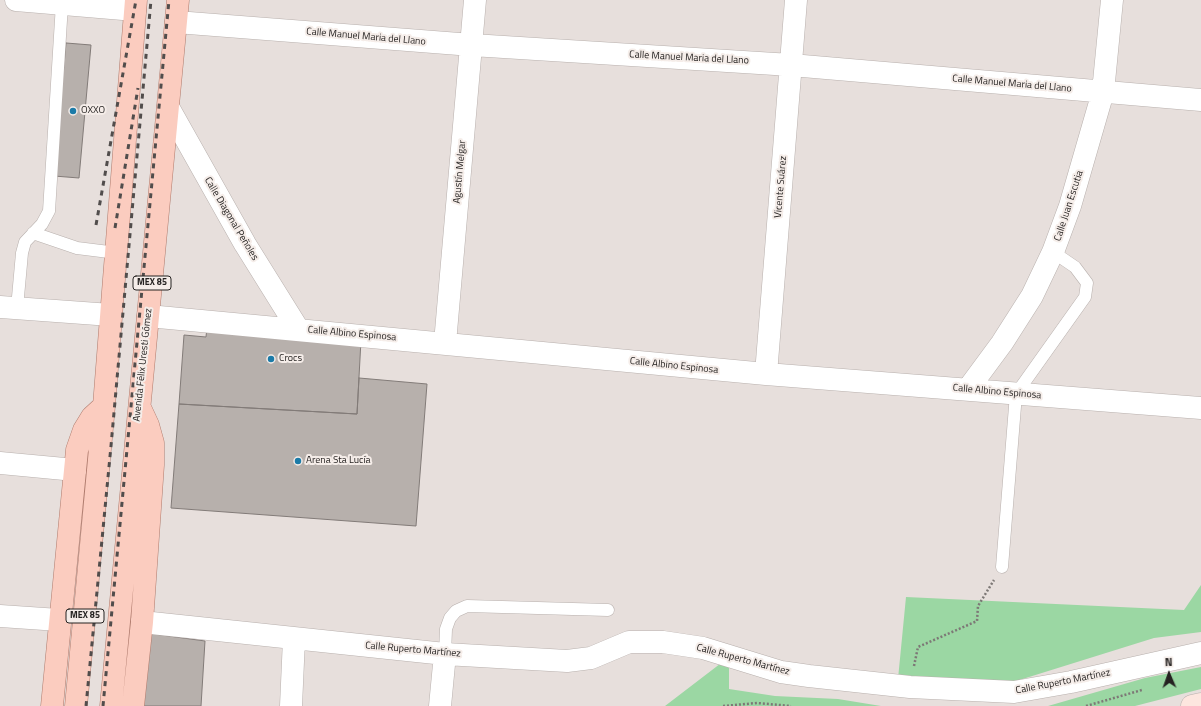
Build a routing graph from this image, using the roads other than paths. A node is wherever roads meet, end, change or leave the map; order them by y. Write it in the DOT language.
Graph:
graph roads {
  1 [pos="16,0"];
  2 [pos="178,0"];
  3 [pos="475,0"];
  4 [pos="796,0"];
  5 [pos="1112,0"];
  6 [pos="62,4"];
  7 [pos="136,5"];
  8 [pos="176,22"];
  9 [pos="472,45"];
  10 [pos="791,65"];
  11 [pos="1103,92"];
  12 [pos="1201,100"];
  13 [pos="168,107"];
  14 [pos="34,233"];
  15 [pos="1053,252"];
  16 [pos="116,253"];
  17 [pos="8,307"];
  18 [pos="111,315"];
  19 [pos="148,316"];
  20 [pos="298,329"];
  21 [pos="445,343"];
  22 [pos="766,374"];
  23 [pos="968,389"];
  24 [pos="1016,394"];
  25 [pos="104,406"];
  26 [pos="140,406"];
  27 [pos="1201,408"];
  28 [pos="0,463"];
  29 [pos="75,470"];
  30 [pos="1002,567"];
  31 [pos="608,610"];
  32 [pos="0,616"];
  33 [pos="59,620"];
  34 [pos="142,622"];
  35 [pos="294,639"];
  36 [pos="1201,653"];
  37 [pos="445,654"];
  38 [pos="1201,704"];
  39 [pos="52,706"];
  40 [pos="76,706"];
  41 [pos="111,706"];
  42 [pos="133,706"];
  43 [pos="291,706"];
  44 [pos="440,706"];
  45 [pos="1192,706"];
  1 -- 6 [label="street"];
  2 -- 8 [label="main road, Avenida Félix Uresti Gómez / MEX 85"];
  3 -- 9 [label="street, Agustín Melgar"];
  4 -- 10 [label="street, Vicente Suárez"];
  5 -- 11 [label="street, Calle Juan Escutia"];
  6 -- 7 [label="street"];
  6 -- 14 [label="lane"];
  7 -- 16 [label="main road, MEX 85"];
  8 -- 9 [label="street, Calle Manuel Maria del Llano"];
  8 -- 13 [label="main road, Avenida Félix Uresti Gómez / MEX 85"];
  9 -- 10 [label="street, Calle Manuel Maria del Llano"];
  9 -- 21 [label="street, Agustín Melgar"];
  10 -- 11 [label="street, Calle Manuel Maria del Llano"];
  10 -- 22 [label="street, Vicente Suárez"];
  11 -- 12 [label="street, Calle Manuel Maria del Llano"];
  11 -- 15 [label="street, Calle Juan Escutia"];
  13 -- 19 [label="main road, Avenida Félix Uresti Gómez / MEX 85"];
  13 -- 20 [label="street, Calle Diagonal Peñoles"];
  14 -- 16 [label="lane"];
  14 -- 17 [label="lane"];
  15 -- 23 [label="street, Calle Juan Escutia"];
  15 -- 24 [label="lane"];
  16 -- 18 [label="main road, MEX 85"];
  17 -- 18 [label="street"];
  18 -- 25 [label="main road, MEX 85"];
  19 -- 20 [label="street, Calle Albino Espinosa"];
  19 -- 26 [label="main road, Avenida Félix Uresti Gómez / MEX 85"];
  20 -- 21 [label="street, Calle Albino Espinosa"];
  21 -- 22 [label="street, Calle Albino Espinosa"];
  22 -- 23 [label="street, Calle Albino Espinosa"];
  23 -- 24 [label="street, Calle Albino Espinosa"];
  24 -- 27 [label="street, Calle Albino Espinosa"];
  24 -- 30 [label="lane"];
  25 -- 29 [label="main road"];
  25 -- 40 [label="main road, MEX 85"];
  26 -- 34 [label="main road"];
  26 -- 41 [label="main road, Avenida Félix Uresti Gómez / MEX 85"];
  28 -- 29 [label="street"];
  29 -- 33 [label="main road"];
  31 -- 37 [label="lane"];
  32 -- 33 [label="street"];
  33 -- 39 [label="main road"];
  34 -- 35 [label="street, Calle Ruperto Martínez"];
  34 -- 42 [label="main road"];
  35 -- 37 [label="street, Calle Ruperto Martínez"];
  35 -- 43 [label="street"];
  36 -- 37 [label="street, Calle Ruperto Martínez"];
  37 -- 44 [label="street"];
  38 -- 45 [label="main road"];
}
